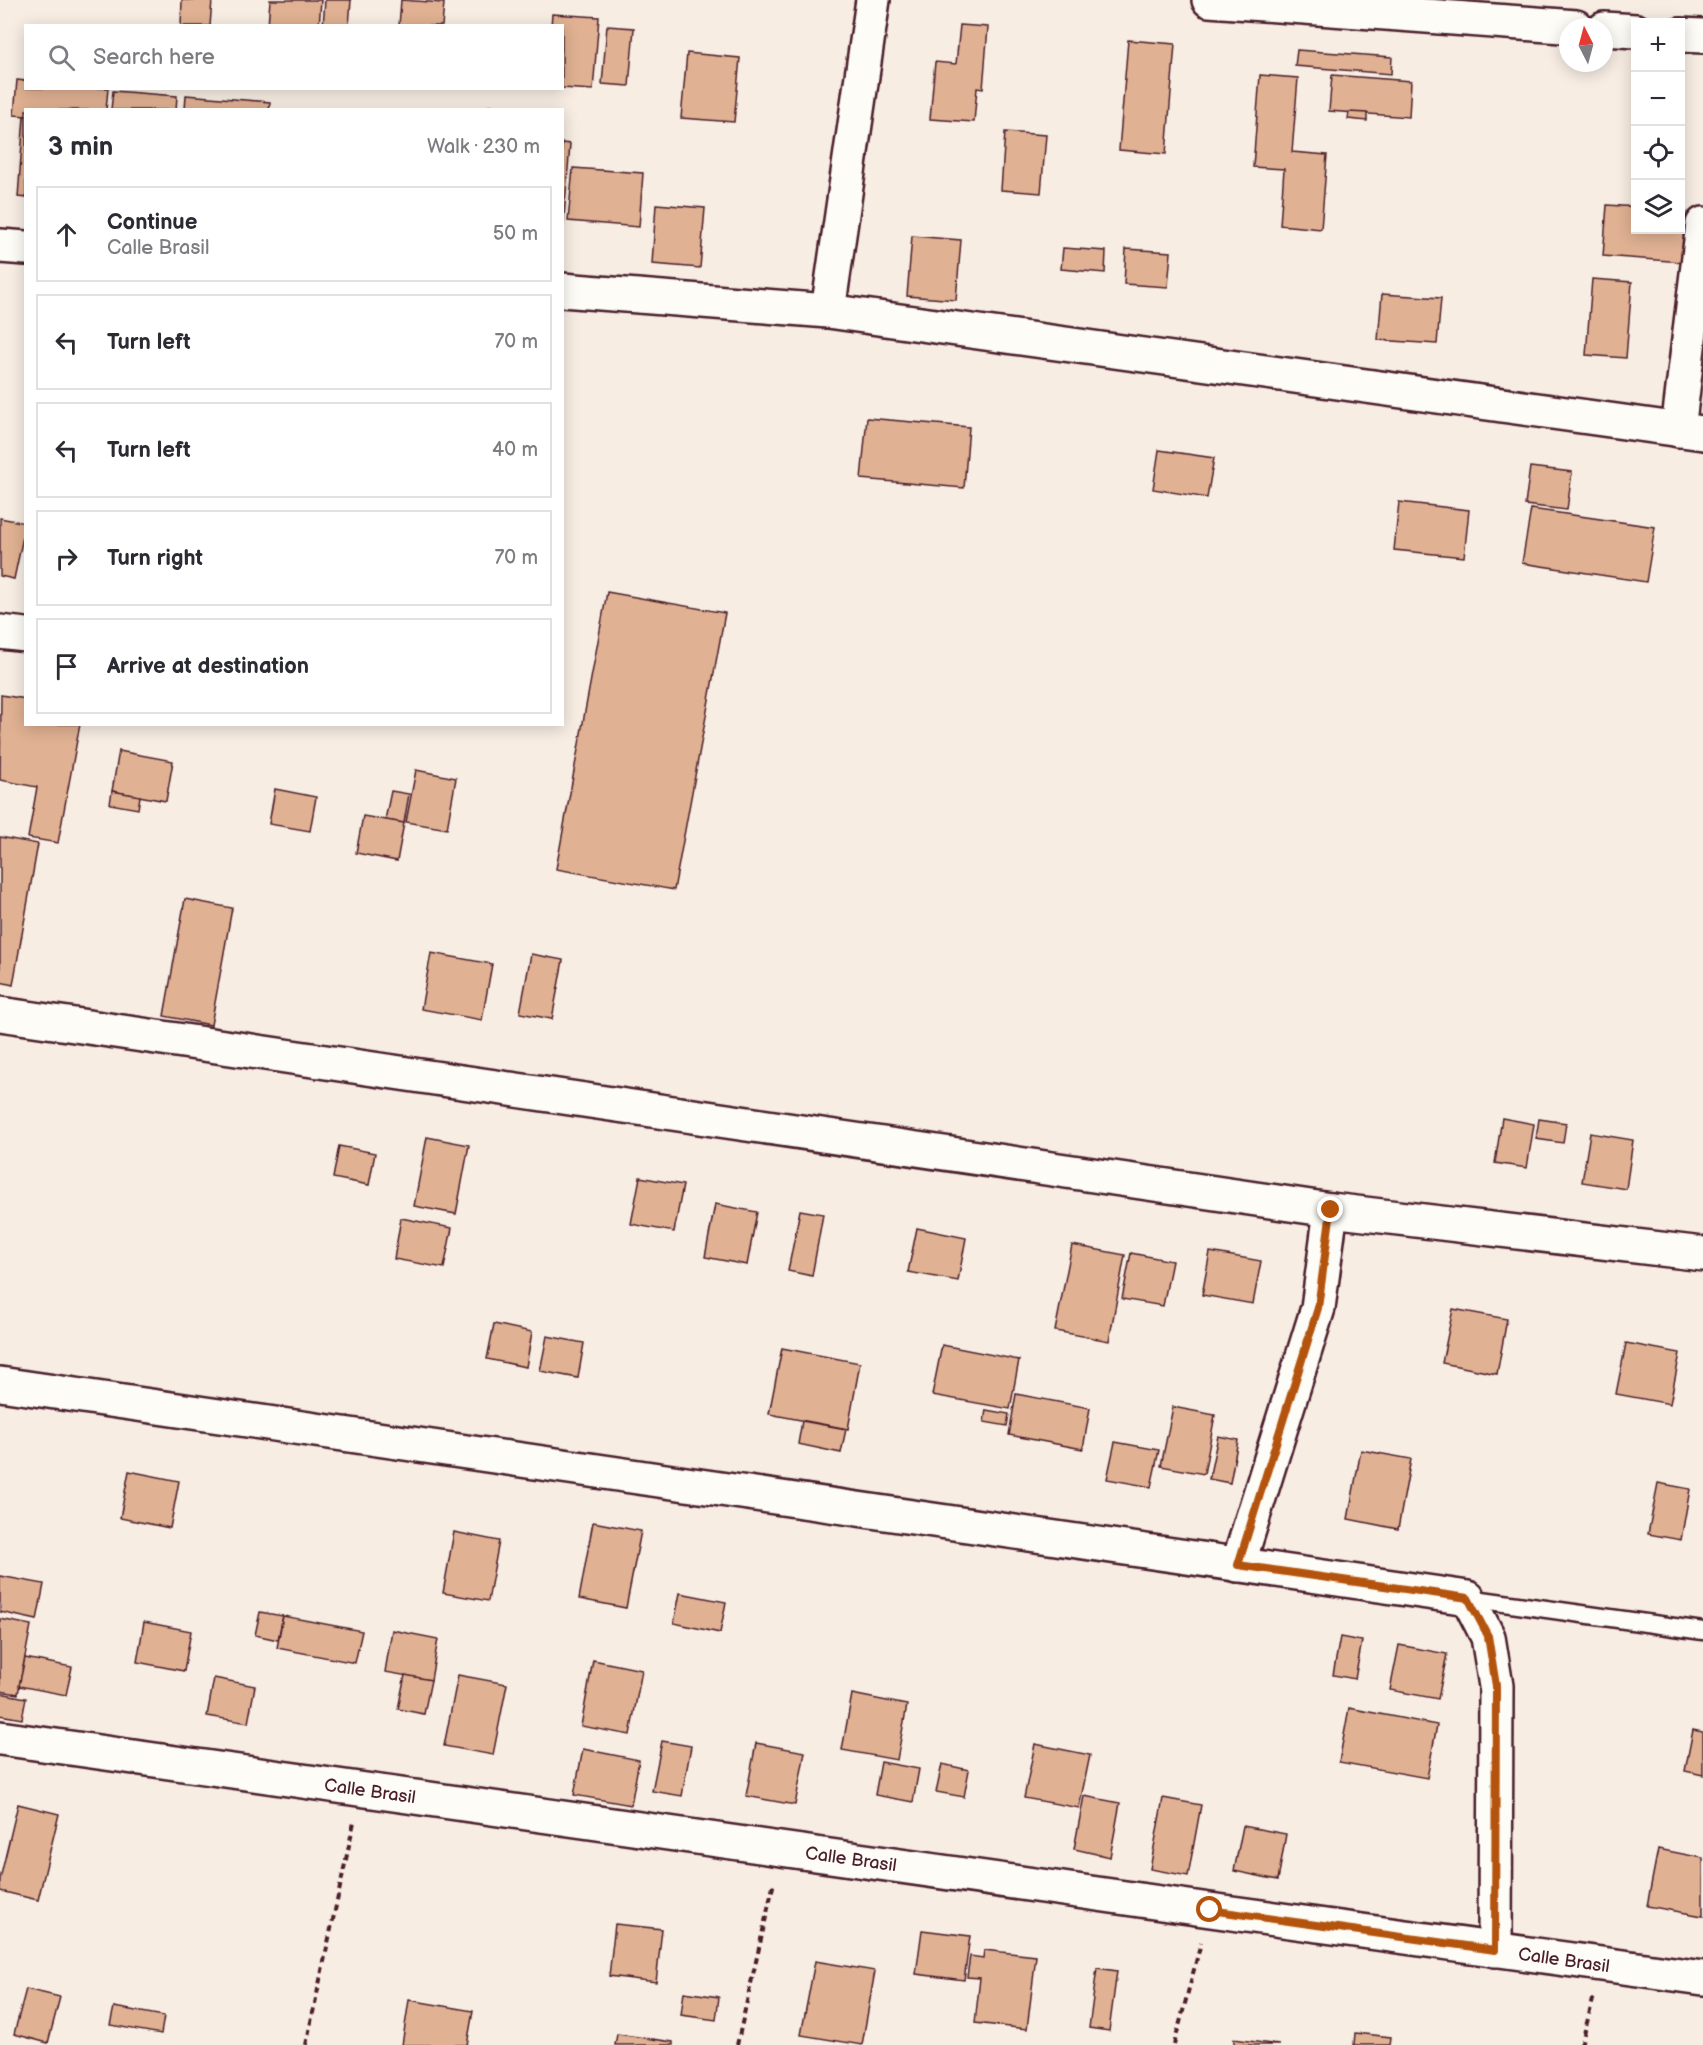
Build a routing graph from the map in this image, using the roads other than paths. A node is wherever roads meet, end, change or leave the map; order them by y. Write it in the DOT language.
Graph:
graph roads {
  1 [pos="873,0"];
  2 [pos="1209,0"];
  3 [pos="1561,17"];
  4 [pos="1613,30"];
  5 [pos="1631,31"];
  6 [pos="1685,35"];
  7 [pos="1703,36"];
  8 [pos="1703,224"];
  9 [pos="0,246"];
  10 [pos="24,248"];
  11 [pos="564,290"];
  12 [pos="828,311"];
  13 [pos="1691,431"];
  14 [pos="0,632"];
  15 [pos="24,635"];
  16 [pos="0,1014"];
  17 [pos="1331,1210"];
  18 [pos="1703,1254"];
  19 [pos="0,1384"];
  20 [pos="1238,1565"];
  21 [pos="1468,1598"];
  22 [pos="1703,1631"];
  23 [pos="0,1738"];
  24 [pos="1495,1950"];
  25 [pos="1703,1978"];
  1 -- 12 [label="street"];
  2 -- 3 [label="street"];
  4 -- 5 [label="street"];
  6 -- 7 [label="street"];
  8 -- 13 [label="street"];
  9 -- 10 [label="street"];
  11 -- 12 [label="street"];
  12 -- 13 [label="street"];
  14 -- 15 [label="street"];
  16 -- 17 [label="street"];
  17 -- 18 [label="street"];
  17 -- 20 [label="street"];
  19 -- 20 [label="street"];
  20 -- 21 [label="street"];
  21 -- 22 [label="lane"];
  21 -- 24 [label="street"];
  23 -- 24 [label="street, Calle Brasil"];
  24 -- 25 [label="street, Calle Brasil"];
}
